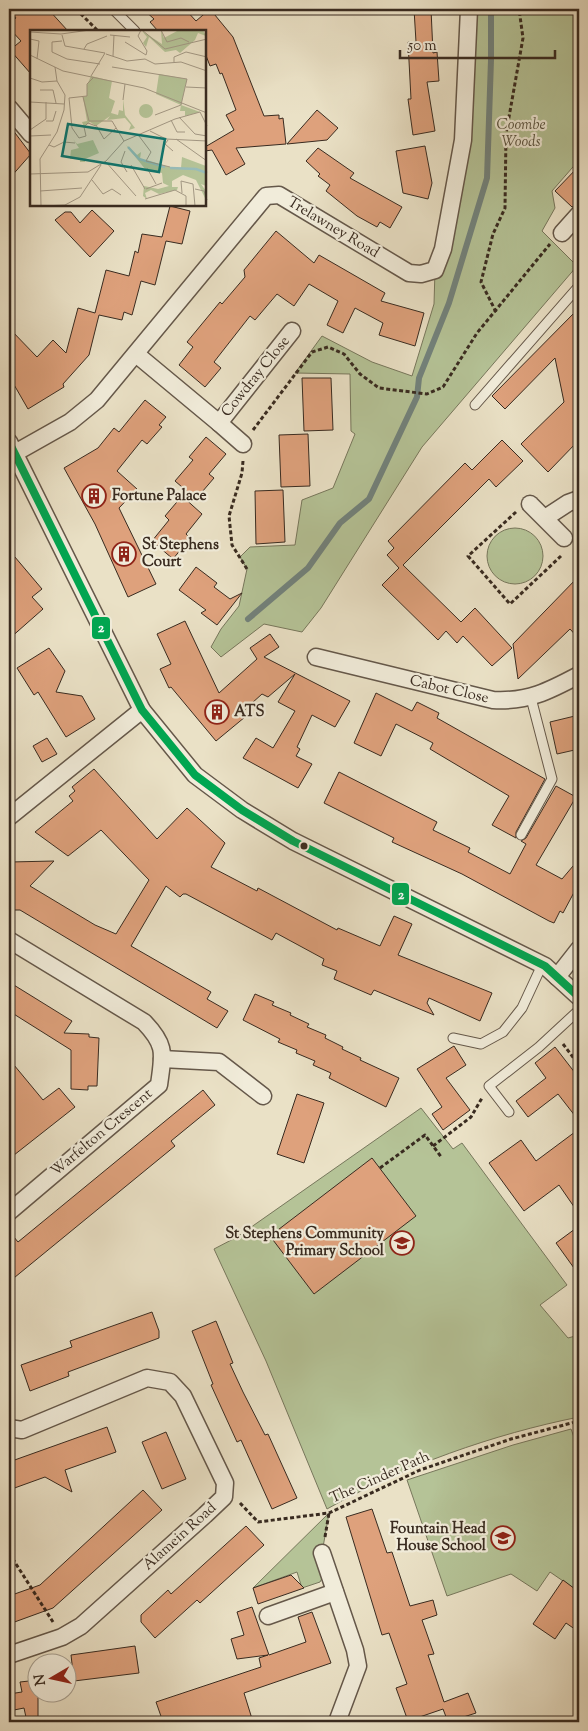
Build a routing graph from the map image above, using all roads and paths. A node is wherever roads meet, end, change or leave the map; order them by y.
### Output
1 (76, 9) edge
2 (112, 9) edge
3 (469, 9) edge
4 (519, 9) edge
5 (97, 30) edge
6 (134, 30) edge
7 (9, 108) edge
8 (30, 133) edge
9 (579, 214) edge
10 (562, 233) joint
11 (579, 286) edge
12 (496, 312) junction
13 (292, 331) dead end
14 (136, 354) junction
15 (475, 405) dead end
16 (219, 423) junction
17 (243, 444) junction
18 (12, 447) edge
19 (579, 499) edge
20 (530, 504) joint
21 (545, 518) junction
22 (564, 538) joint
23 (247, 569) dead end
24 (316, 657) dead end
25 (579, 675) edge
26 (530, 698) junction
27 (142, 710) junction
28 (9, 817) edge
29 (521, 835) dead end
30 (9, 940) edge
31 (579, 949) edge
32 (542, 965) junction
33 (557, 977) junction
34 (579, 997) edge
35 (579, 1010) edge
36 (555, 1032) junction
37 (453, 1038) dead end
38 (162, 1059) junction
39 (579, 1065) edge
40 (489, 1086) junction
41 (263, 1096) dead end
42 (509, 1112) dead end
43 (433, 1146) junction
44 (442, 1158) dead end
45 (380, 1168) dead end
46 (9, 1212) edge
47 (579, 1421) edge
48 (9, 1428) edge
49 (224, 1497) junction
50 (329, 1513) junction
51 (9, 1553) edge
52 (322, 1553) joint
53 (334, 1592) junction
54 (46, 1611) dead end
55 (268, 1616) dead end
56 (9, 1655) edge
57 (337, 1722) edge

1 - 5 path
2 - 6 lane
3 - 14 street, Trelawney Road
4 - 12 path
7 - 8 street
9 - 10 street
10 - 12 path
11 - 15 lane
12 - 17 path
13 - 16 street, Cowdray Close
14 - 16 street, Cowdray Close
14 - 18 street, Trelawney Road
16 - 17 street, Cowdray Close
17 - 23 path
18 - 27 street
19 - 21 street
20 - 21 street
20 - 22 path
21 - 22 street
24 - 26 street, Cabot Close
25 - 26 street, Cabot Close
26 - 29 lane
27 - 28 street
27 - 32 street
30 - 38 street, Warfelton Crescent
31 - 33 street
32 - 33 street
32 - 37 lane
33 - 34 street
35 - 36 lane
36 - 39 path
36 - 40 lane
38 - 41 street
38 - 46 street, Warfelton Crescent
40 - 42 lane
40 - 43 path
43 - 44 path
43 - 45 path
47 - 50 path, The Cinder Path
48 - 49 street, Alamein Road
49 - 50 path, The Cinder Path
49 - 56 street, Alamein Road
50 - 52 path
51 - 54 path
52 - 53 street
53 - 55 street
53 - 57 street

